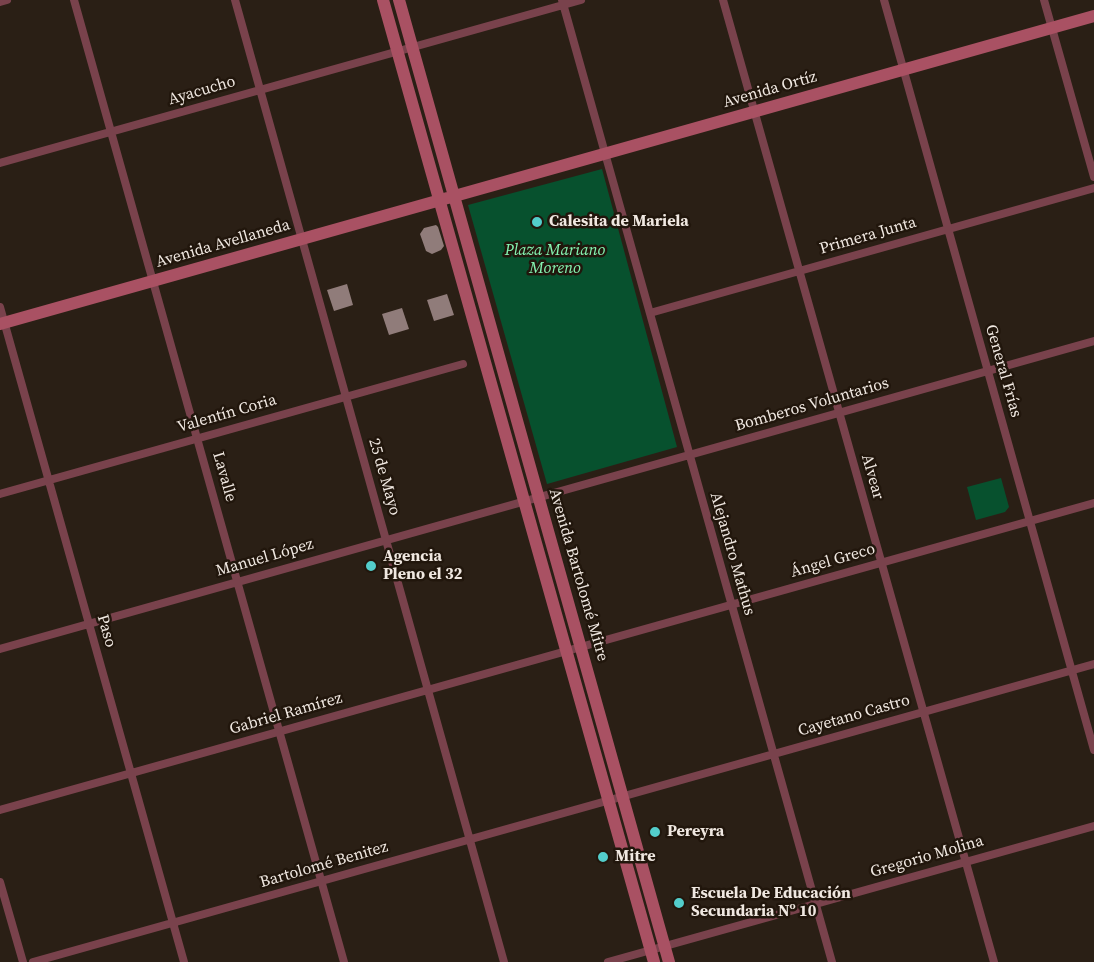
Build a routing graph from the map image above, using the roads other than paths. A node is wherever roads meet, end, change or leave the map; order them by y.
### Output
1 (7, 0) edge
2 (74, 0) edge
3 (235, 0) edge
4 (382, 0) edge
5 (399, 0) edge
6 (581, 0) edge
7 (723, 0) edge
8 (884, 0) edge
9 (1044, 0) edge
10 (0, 2) edge
11 (562, 2) edge
12 (1094, 16) edge
13 (1052, 28) junction
14 (412, 47) junction
15 (397, 52) junction
16 (903, 70) junction
17 (260, 90) junction
18 (754, 112) junction
19 (111, 132) junction
20 (605, 154) junction
21 (0, 163) edge
22 (1094, 177) edge
23 (1094, 188) edge
24 (454, 196) junction
25 (441, 200) junction
26 (948, 229) junction
27 (302, 239) junction
28 (799, 271) junction
29 (153, 281) junction
30 (0, 307) edge
31 (650, 313) junction
32 (2, 323) edge
33 (1094, 341) edge
34 (463, 364) dead end
35 (988, 371) junction
36 (346, 397) junction
37 (839, 413) junction
38 (197, 438) junction
39 (689, 455) junction
40 (48, 480) junction
41 (0, 494) edge
42 (539, 497) junction
43 (525, 501) junction
44 (1094, 503) edge
45 (1030, 521) junction
46 (386, 540) junction
47 (881, 563) junction
48 (237, 582) junction
49 (731, 605) junction
50 (89, 624) junction
51 (581, 647) junction
52 (0, 648) edge
53 (567, 651) junction
54 (1094, 664) edge
55 (1072, 671) junction
56 (428, 690) junction
57 (923, 712) junction
58 (279, 732) junction
59 (1094, 750) edge
60 (773, 754) junction
61 (131, 774) junction
62 (623, 796) junction
63 (609, 801) junction
64 (0, 810) edge
65 (1094, 826) edge
66 (470, 840) junction
67 (965, 862) junction
68 (321, 881) junction
69 (0, 882) edge
70 (815, 904) junction
71 (172, 923) junction
72 (665, 946) junction
73 (652, 956) edge
74 (23, 962) edge
75 (33, 962) edge
76 (184, 962) edge
77 (344, 962) edge
78 (504, 962) edge
79 (608, 962) edge
80 (669, 962) edge
81 (832, 962) edge
82 (994, 962) edge

1 - 10 street
2 - 19 street, Lavalle
3 - 17 street, 25 de Mayo
4 - 15 main road, Avenida Bartolomé Mitre
5 - 14 main road, Avenida Bartolomé Mitre
6 - 11 street, Ayacucho
7 - 18 street, Alvear
8 - 16 street, General Frías
9 - 13 street
11 - 14 street, Ayacucho
11 - 20 street, Alejandro Mathus
12 - 13 main road, Avenida Ortíz
13 - 16 main road, Avenida Ortíz
13 - 22 street
14 - 15 street, Ayacucho
14 - 24 main road, Avenida Bartolomé Mitre
15 - 17 street, Ayacucho
15 - 25 main road, Avenida Bartolomé Mitre
16 - 18 main road, Avenida Ortíz
16 - 26 street, General Frías
17 - 19 street, Ayacucho
17 - 27 street, 25 de Mayo
18 - 20 main road, Avenida Ortíz
18 - 28 street, Alvear
19 - 21 street, Ayacucho
19 - 29 street, Lavalle
20 - 24 main road, Avenida Ortíz
20 - 31 street, Alejandro Mathus
23 - 26 street, Primera Junta
24 - 25 main road, Avenida Avellaneda
24 - 42 main road, Avenida Bartolomé Mitre
25 - 27 main road, Avenida Avellaneda
25 - 43 main road, Avenida Bartolomé Mitre
26 - 28 street, Primera Junta
26 - 35 street, General Frías
27 - 29 main road, Avenida Avellaneda
27 - 36 street, 25 de Mayo
28 - 31 street, Primera Junta
28 - 37 street, Alvear
29 - 32 main road, Avenida Avellaneda
29 - 38 street, Lavalle
30 - 32 street, Paso
31 - 39 street, Alejandro Mathus
32 - 40 street, Paso
33 - 35 street, Bomberos Voluntarios
34 - 36 street, Valentín Coria
35 - 37 street, Bomberos Voluntarios
35 - 45 street, General Frías
36 - 38 street, Valentín Coria
36 - 46 street, 25 de Mayo
37 - 39 street, Bomberos Voluntarios
37 - 47 street, Alvear
38 - 40 street, Valentín Coria
38 - 48 street, Lavalle
39 - 42 street, Bomberos Voluntarios
39 - 49 street, Alejandro Mathus
40 - 41 street, Valentín Coria
40 - 50 street, Paso
42 - 43 street, Manuel López
42 - 51 main road, Avenida Bartolomé Mitre
43 - 46 street, Manuel López
43 - 53 main road, Avenida Bartolomé Mitre
44 - 45 street, Ángel Greco
45 - 47 street, Ángel Greco
45 - 55 street, General Frías
46 - 48 street, Manuel López
46 - 56 street, 25 de Mayo
47 - 49 street, Ángel Greco
47 - 57 street, Alvear
48 - 50 street, Manuel López
48 - 58 street, Lavalle
49 - 51 street, Ángel Greco
49 - 60 street, Alejandro Mathus
50 - 52 street, Manuel López
50 - 61 street, Paso
51 - 53 street, Gabriel Ramírez
51 - 62 main road, Avenida Bartolomé Mitre
53 - 56 street, Gabriel Ramírez
53 - 63 main road, Avenida Bartolomé Mitre
54 - 55 street, Cayetano Castro
55 - 57 street, Cayetano Castro
55 - 59 street, General Frías
56 - 58 street, Gabriel Ramírez
56 - 66 street, 25 de Mayo
57 - 60 street, Cayetano Castro
57 - 67 street, Alvear
58 - 61 street, Gabriel Ramírez
58 - 68 street, Lavalle
60 - 62 street, Cayetano Castro
60 - 70 street, Alejandro Mathus
61 - 64 street, Gabriel Ramírez
61 - 71 street, Paso
62 - 63 street, Bartolomé Benitez
62 - 72 main road, Avenida Bartolomé Mitre
63 - 66 street, Bartolomé Benitez
63 - 73 main road, Avenida Bartolomé Mitre
65 - 67 street, Gregorio Molina
66 - 68 street, Bartolomé Benitez
66 - 78 street, 25 de Mayo
67 - 70 street, Gregorio Molina
67 - 82 street, Alvear
68 - 71 street, Bartolomé Benitez
68 - 77 street, Lavalle
69 - 74 street
70 - 72 street, Gregorio Molina
70 - 81 street, Alejandro Mathus
71 - 75 street, Bartolomé Benitez
71 - 76 street, Paso
72 - 73 street, Gregorio Molina
72 - 80 main road, Avenida Bartolomé Mitre
73 - 79 street, Gregorio Molina

